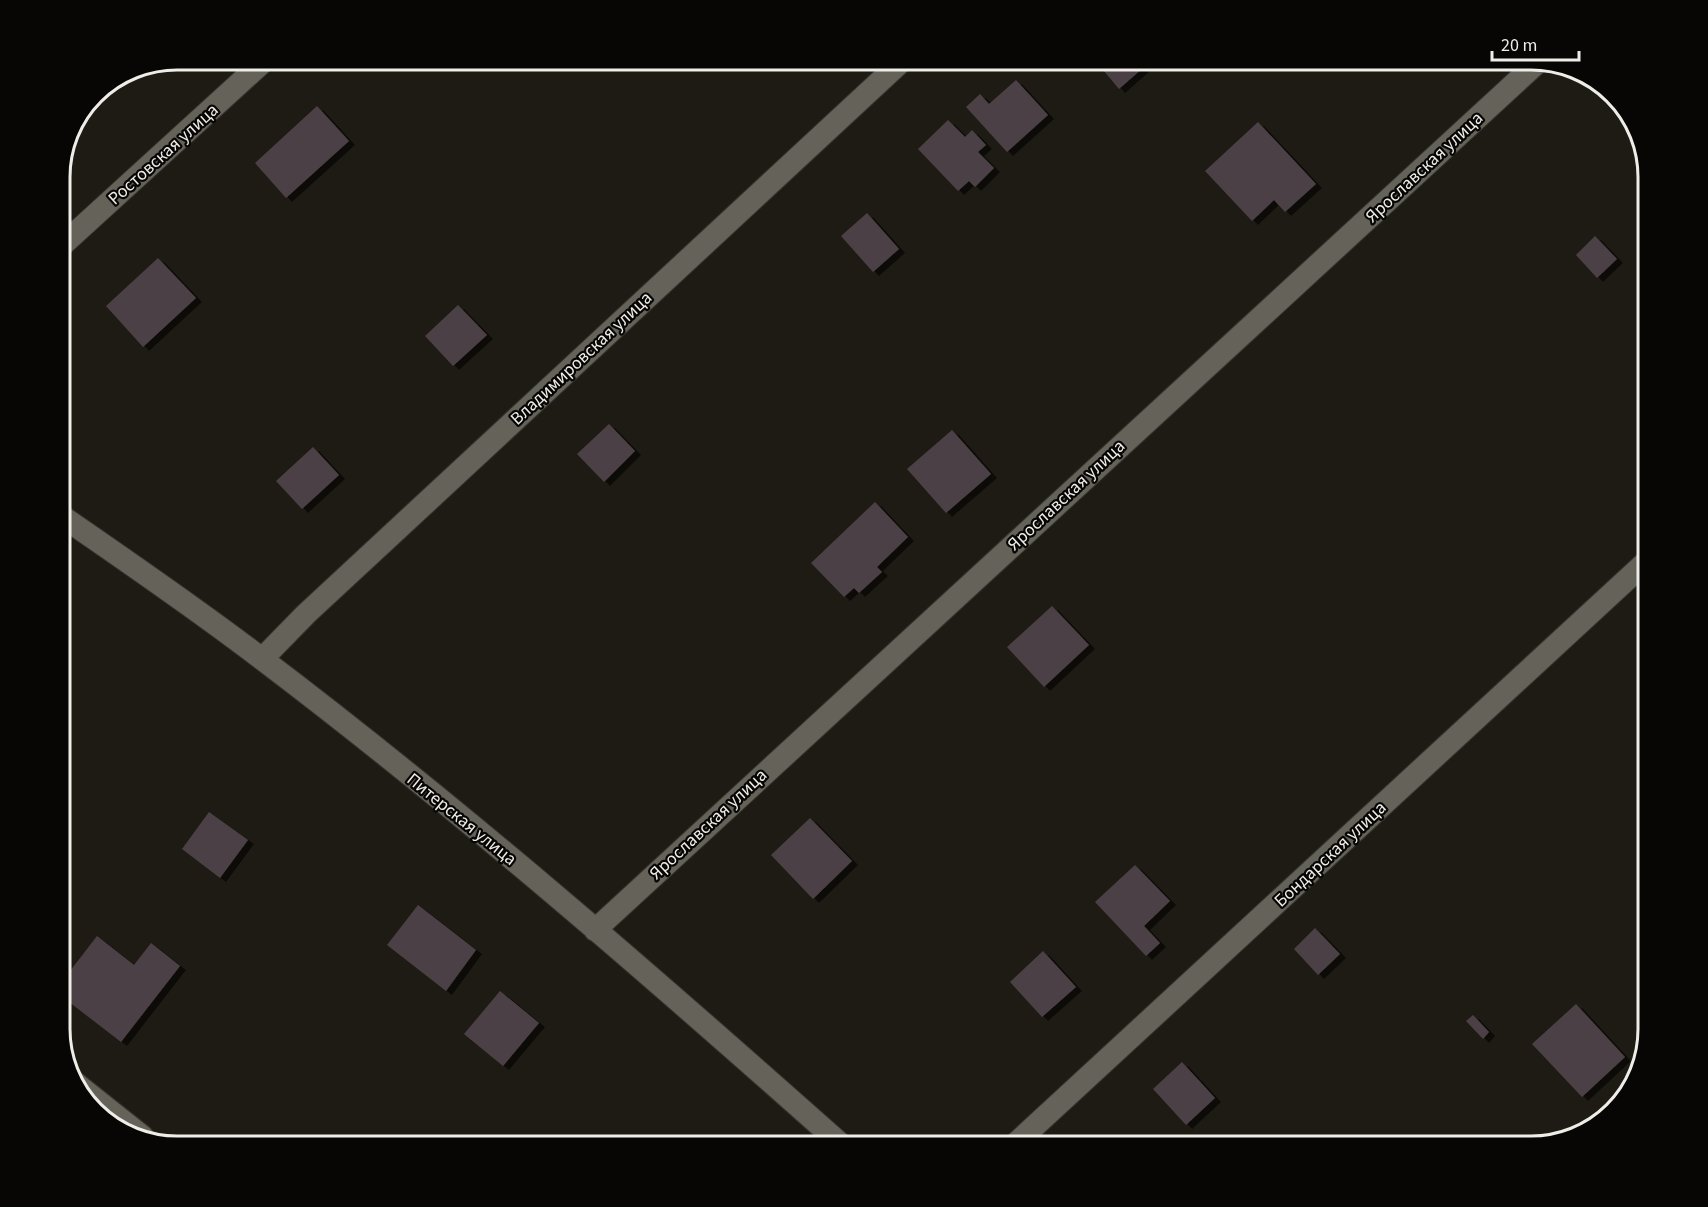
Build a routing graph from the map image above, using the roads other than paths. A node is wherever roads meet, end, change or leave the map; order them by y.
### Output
1 (255, 70) edge
2 (892, 70) edge
3 (1529, 70) edge
4 (71, 237) edge
5 (71, 524) edge
6 (1638, 569) edge
7 (262, 659) junction
8 (595, 930) junction
9 (98, 1101) edge
10 (128, 1125) edge
11 (831, 1136) edge
12 (1024, 1136) edge

1 - 4 street, Ростовская улица
2 - 7 street, Владимировская улица
3 - 8 street, Ярославская улица
5 - 7 street, Питерская улица
6 - 12 street, Бондарская улица
7 - 8 street, Питерская улица
8 - 11 street, Питерская улица
9 - 10 street

